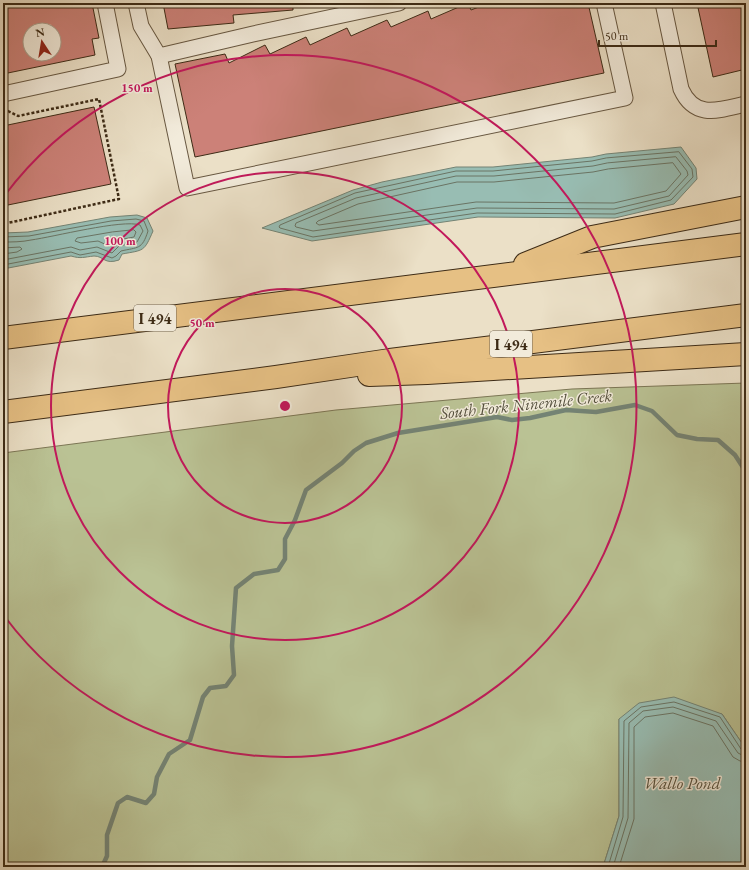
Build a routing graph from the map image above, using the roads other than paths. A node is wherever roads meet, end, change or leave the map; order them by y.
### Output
1 (105, 3) edge
2 (136, 3) edge
3 (399, 3) edge
4 (604, 3) edge
5 (663, 3) edge
6 (158, 56) junction
7 (3, 94) edge
8 (746, 104) edge
9 (746, 207) edge
10 (746, 244) edge
11 (499, 275) junction
12 (746, 315) edge
13 (3, 338) edge
14 (746, 354) edge
15 (276, 377) junction
16 (3, 412) edge

1 - 7 lane
2 - 6 lane
3 - 6 lane
4 - 6 lane
5 - 8 lane
9 - 11 highway
10 - 11 highway, I 494
11 - 13 highway, I 494
12 - 15 highway, I 494
14 - 15 highway
15 - 16 highway, I 494

